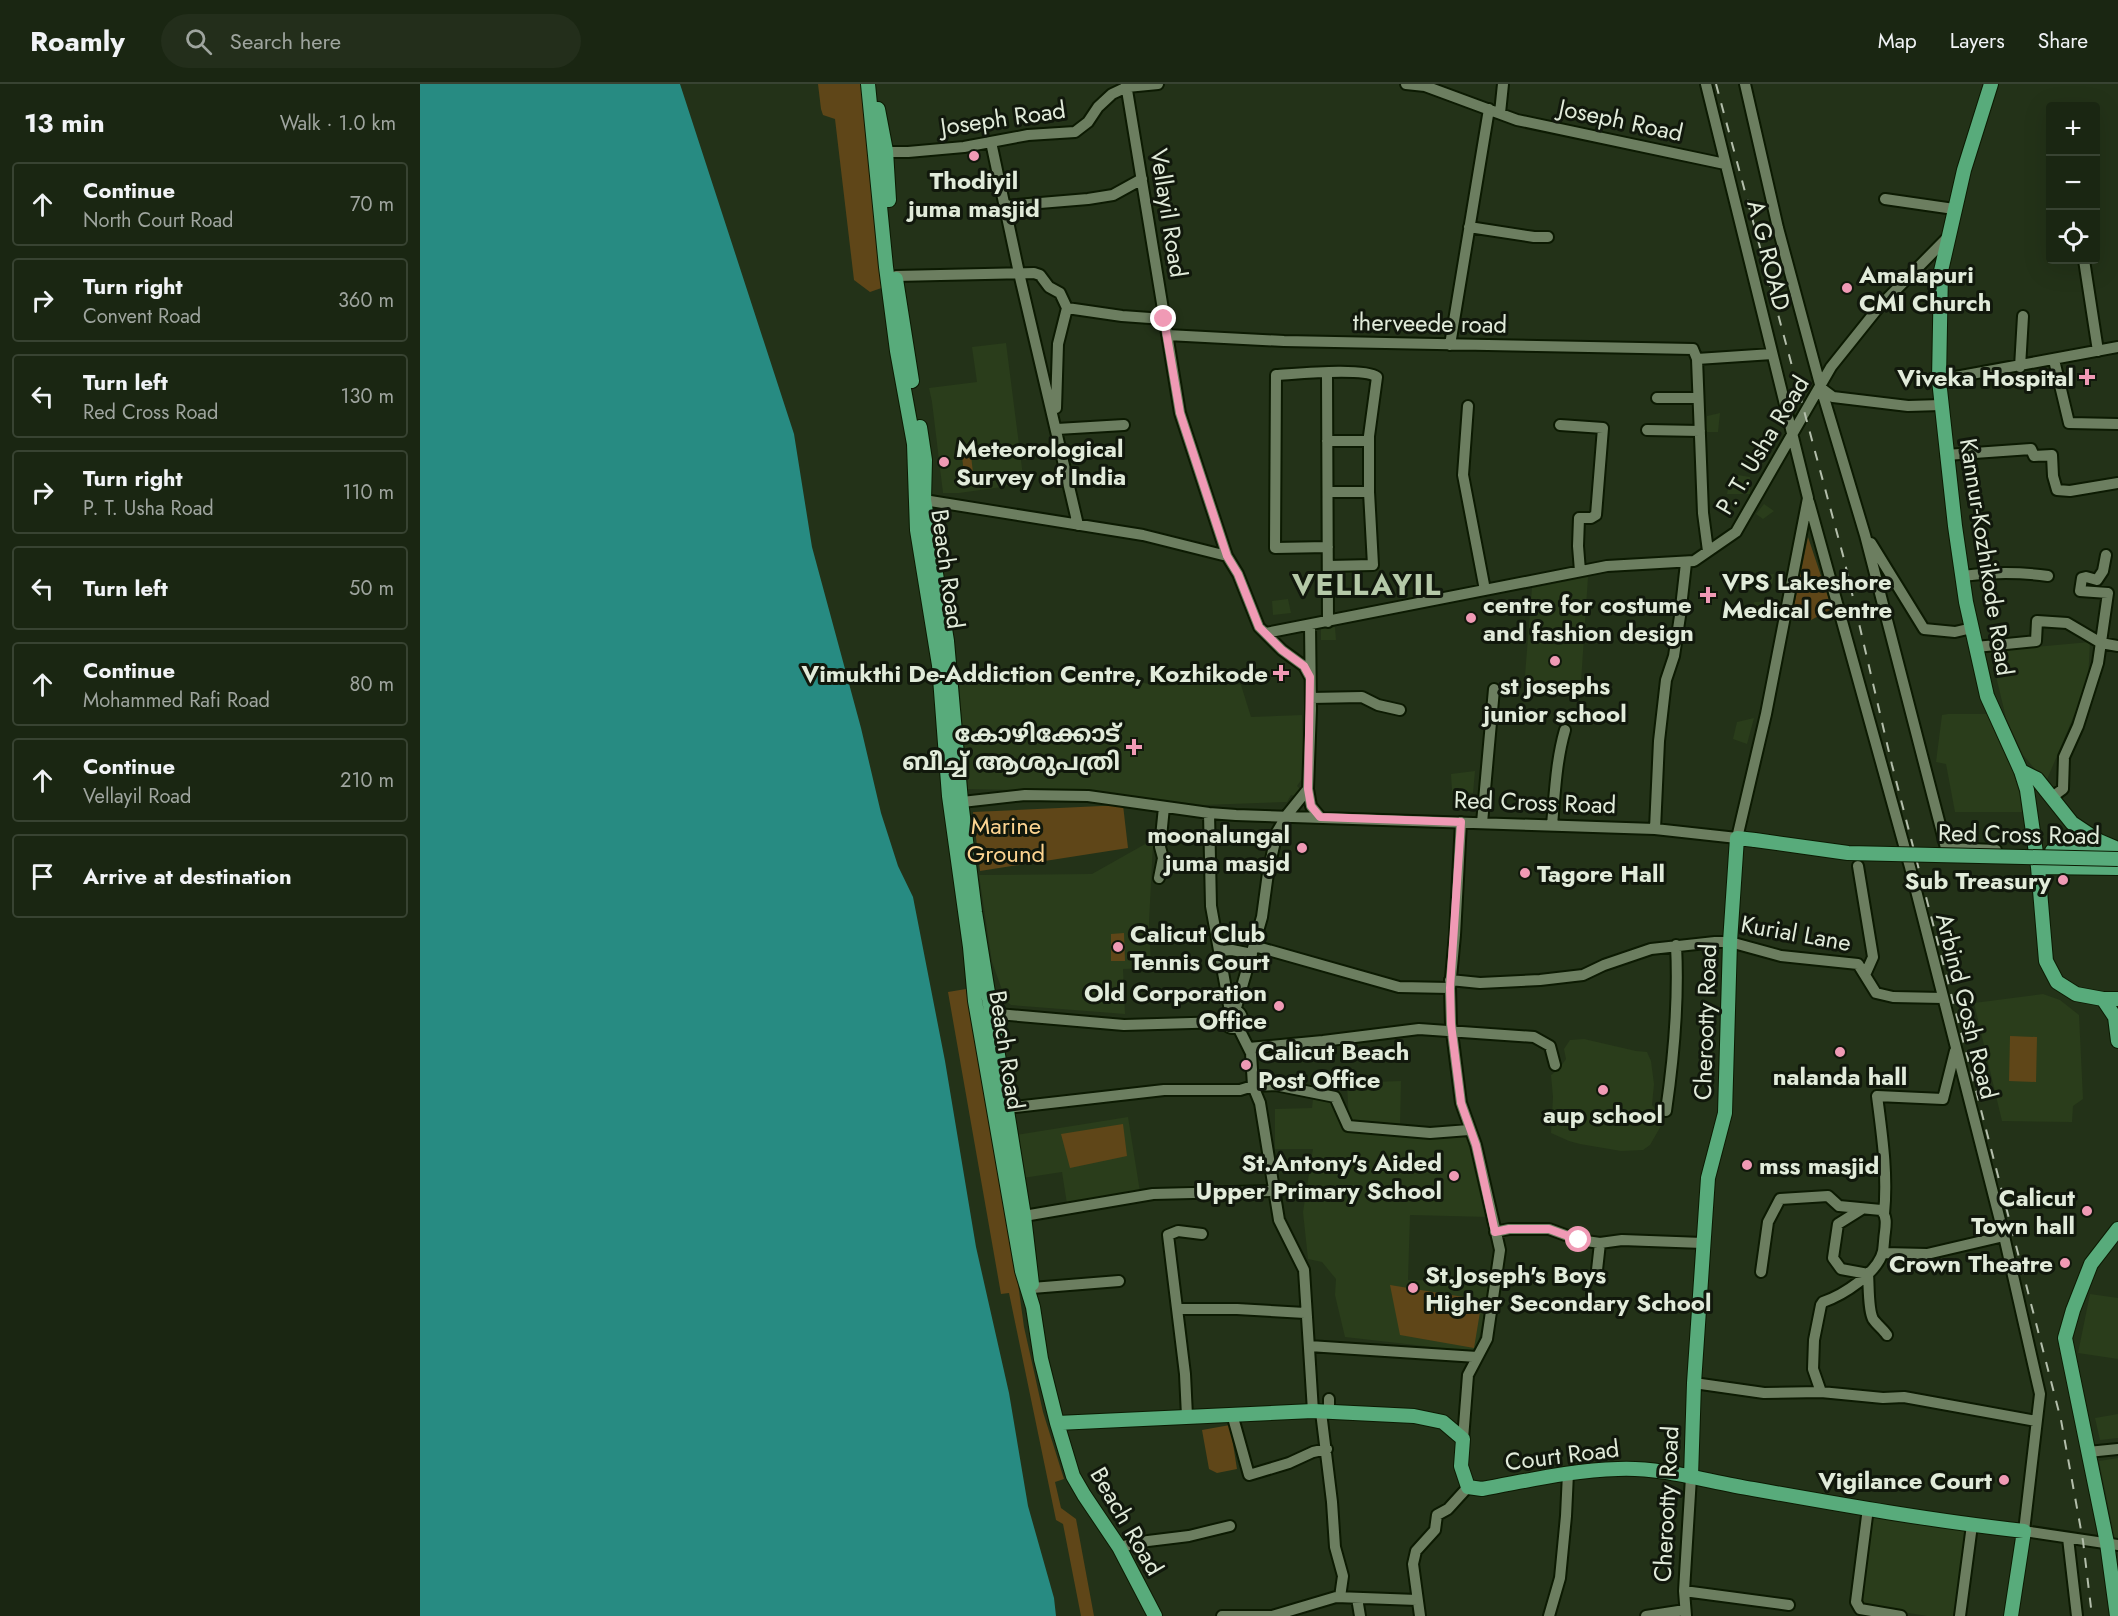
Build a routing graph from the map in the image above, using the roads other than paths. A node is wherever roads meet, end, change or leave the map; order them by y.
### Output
1 (868, 84) edge
2 (875, 84) edge
3 (1158, 84) edge
4 (1406, 84) edge
5 (1503, 84) edge
6 (1706, 84) edge
7 (1745, 84) edge
8 (1991, 84) edge
9 (1127, 86) edge
10 (1489, 109) junction
11 (1500, 113) junction
12 (991, 142) junction
13 (880, 152) junction
14 (1725, 164) junction
15 (1142, 179) junction
16 (1885, 199) dead end
17 (1005, 206) junction
18 (1954, 210) junction
19 (1469, 228) junction
20 (1548, 237) dead end
21 (1947, 238) junction
22 (2085, 264) edge
23 (1019, 273) junction
24 (896, 276) junction
25 (1067, 308) junction
26 (2023, 316) dead end
27 (1164, 319) junction
28 (1167, 335) junction
29 (1450, 345) junction
30 (2118, 347) edge
31 (2098, 351) junction
32 (1695, 354) junction
33 (1772, 354) junction
34 (2054, 360) junction
35 (2020, 367) junction
36 (1327, 373) junction
37 (1939, 380) junction
38 (1821, 388) junction
39 (1657, 398) dead end
40 (1697, 399) junction
41 (1941, 405) junction
42 (1468, 406) dead end
43 (2118, 423) edge
44 (1124, 425) dead end
45 (1560, 425) dead end
46 (1056, 426) junction
47 (1647, 430) dead end
48 (1700, 431) junction
49 (1792, 436) junction
50 (1327, 441) junction
51 (1369, 441) junction
52 (1946, 455) junction
53 (2118, 483) edge
54 (1328, 492) junction
55 (1369, 492) junction
56 (1808, 498) junction
57 (924, 500) junction
58 (1078, 525) junction
59 (1865, 535) junction
60 (1328, 547) junction
61 (1708, 552) junction
62 (2106, 555) dead end
63 (1227, 556) junction
64 (1686, 563) junction
65 (1328, 566) junction
66 (1580, 571) junction
67 (1962, 576) junction
68 (2048, 576) dead end
69 (1485, 590) junction
70 (1329, 622) junction
71 (1310, 625) junction
72 (1972, 628) junction
73 (1266, 633) junction
74 (2101, 643) junction
75 (2118, 646) edge
76 (1976, 647) junction
77 (1310, 677) junction
78 (1494, 689) dead end
79 (1311, 698) junction
80 (1400, 710) dead end
81 (1565, 730) dead end
82 (2021, 771) junction
83 (1308, 789) junction
84 (2052, 797) junction
85 (956, 802) junction
86 (1164, 807) junction
87 (1209, 813) junction
88 (1287, 815) junction
89 (1320, 817) junction
90 (1461, 822) junction
91 (1482, 823) junction
92 (1552, 825) junction
93 (1655, 829) junction
94 (1737, 838) junction
95 (2118, 850) edge
96 (2035, 851) junction
97 (2118, 859) edge
98 (1858, 866) dead end
99 (2038, 867) junction
100 (2118, 868) edge
101 (1159, 878) dead end
102 (1730, 942) junction
103 (1676, 945) junction
104 (1253, 950) junction
105 (1219, 951) junction
106 (1865, 975) junction
107 (1450, 984) junction
108 (1943, 998) junction
109 (2103, 999) junction
110 (2118, 999) edge
111 (984, 1013) junction
112 (1230, 1015) junction
113 (1452, 1030) junction
114 (2118, 1041) edge
115 (1249, 1048) junction
116 (1956, 1050) junction
117 (1555, 1065) dead end
118 (1253, 1086) junction
119 (1006, 1108) junction
120 (1666, 1111) dead end
121 (1469, 1130) junction
122 (1276, 1191) junction
123 (1862, 1209) junction
124 (1884, 1214) junction
125 (1024, 1216) junction
126 (2118, 1229) edge
127 (1495, 1232) junction
128 (1202, 1234) dead end
129 (2004, 1236) junction
130 (1600, 1243) junction
131 (1703, 1243) junction
132 (1883, 1253) junction
133 (1597, 1270) dead end
134 (1761, 1272) dead end
135 (1868, 1274) junction
136 (1119, 1281) dead end
137 (1032, 1288) junction
138 (1033, 1307) junction
139 (1178, 1309) junction
140 (1305, 1313) junction
141 (1887, 1335) dead end
142 (1309, 1346) junction
143 (1477, 1358) junction
144 (1694, 1383) junction
145 (1821, 1392) junction
146 (1323, 1409) junction
147 (1232, 1414) junction
148 (1187, 1416) junction
149 (2036, 1421) junction
150 (1057, 1423) junction
151 (1463, 1439) junction
152 (1327, 1449) junction
153 (2118, 1449) edge
154 (2088, 1452) junction
155 (1568, 1473) junction
156 (1691, 1477) junction
157 (1468, 1487) junction
158 (1868, 1508) junction
159 (1971, 1525) junction
160 (1230, 1526) dead end
161 (2024, 1531) junction
162 (2068, 1538) junction
163 (2112, 1544) edge
164 (1119, 1547) junction
165 (1684, 1591) junction
166 (1340, 1597) junction
167 (1357, 1598) junction
168 (1417, 1600) junction
169 (1789, 1605) dead end
170 (1685, 1613) edge
171 (1155, 1616) edge
172 (1222, 1616) edge
173 (1272, 1616) edge
174 (1360, 1616) edge
175 (1420, 1616) edge
176 (1549, 1616) edge
177 (1646, 1616) edge
178 (1901, 1616) edge
179 (1960, 1616) edge
180 (2011, 1616) edge
181 (2077, 1616) edge
182 (2117, 1616) edge

1 - 13 main road, Beach Road
2 - 13 main road, Beach Road
3 - 9 street, Joseph Road
4 - 10 street, Joseph Road
5 - 11 street
6 - 14 street, A G ROAD
7 - 38 street
8 - 18 main road, Kannur-Kozhikode Road
9 - 12 street, Joseph Road
9 - 15 street, Vellayil Road
10 - 11 street, Joseph Road
10 - 19 street
11 - 14 street, Joseph Road
12 - 13 street, Joseph Road
12 - 17 street
13 - 24 main road, Beach Road
13 - 85 main road, Beach Road
14 - 33 street, A G ROAD
15 - 17 street
15 - 27 street, Vellayil Road
16 - 18 street
17 - 23 street
18 - 21 main road, Kannur-Kozhikode Road
19 - 20 street
19 - 29 street
21 - 37 main road, Kannur-Kozhikode Road
21 - 38 street, P. T. Usha Road
22 - 31 street
23 - 24 street
23 - 25 street
23 - 46 street
24 - 57 main road, Beach Road
25 - 27 street
25 - 46 street
26 - 35 street
27 - 28 street, Vellayil Road
28 - 29 street, therveede road
28 - 63 street, Vellayil Road
29 - 32 street, therveede road
30 - 31 street
31 - 34 street
32 - 33 street, therveede road
32 - 40 street
33 - 49 street, A G ROAD
34 - 35 street
34 - 43 street
35 - 37 street
36 - 50 street
36 - 51 street
36 - 60 street
37 - 41 main road, Kannur-Kozhikode Road
38 - 41 street
38 - 49 street, P. T. Usha Road
38 - 59 street
39 - 40 street
40 - 48 street
41 - 52 main road, Kannur-Kozhikode Road
42 - 69 street
44 - 46 street
45 - 66 street
46 - 58 street
47 - 48 street
48 - 61 street
49 - 56 street, Cherootty Road
49 - 61 street, P. T. Usha Road
50 - 51 street
50 - 54 street
51 - 55 street
52 - 53 street
52 - 67 main road, Kannur-Kozhikode Road
54 - 55 street
54 - 60 street
55 - 65 street
56 - 94 street, Cherootty Road
56 - 108 street, Arbind Gosh Road
57 - 58 street
57 - 85 main road, Beach Road
58 - 63 street
59 - 72 street
59 - 96 street
60 - 65 street
61 - 64 street, P. T. Usha Road
62 - 74 street
63 - 73 street, Vellayil Road
64 - 66 street, P. T. Usha Road
64 - 93 street
65 - 70 street
66 - 69 street, P. T. Usha Road
67 - 68 street
67 - 72 main road, Kannur-Kozhikode Road
69 - 70 street, P. T. Usha Road
70 - 71 street, P. T. Usha Road
71 - 73 street, P. T. Usha Road
71 - 77 street
72 - 76 main road, Kannur-Kozhikode Road
73 - 77 street, Vellayil Road
74 - 75 street
74 - 76 street
74 - 84 street
76 - 82 main road, Kannur-Kozhikode Road
77 - 79 street
78 - 91 street
79 - 80 street
79 - 83 street
81 - 92 street
82 - 84 main road
82 - 96 main road, Kannur-Kozhikode Road
83 - 88 street
83 - 89 street
84 - 95 main road
85 - 86 street, Red Cross Road
85 - 111 main road, Beach Road
86 - 87 street, Red Cross Road
86 - 101 street
87 - 88 street, Red Cross Road
87 - 105 street
88 - 89 street, Red Cross Road
88 - 104 street
89 - 90 street, Red Cross Road
90 - 91 street, Red Cross Road
90 - 107 street
91 - 92 street, Red Cross Road
92 - 93 street, Red Cross Road
93 - 94 street, Red Cross Road
94 - 97 main road, Red Cross Road, bridge
94 - 102 main road, Cherootty Road
95 - 96 main road
96 - 99 main road, Kannur-Kozhikode Road
98 - 106 street
99 - 100 main road
99 - 109 main road, Kannur-Kozhikode Road
102 - 103 street, Kurial Lane
102 - 106 street, Kurial Lane
102 - 131 main road, Cherootty Road
103 - 107 street, Kurial Lane
103 - 120 street
104 - 105 street, Kurial Lane
104 - 107 street, Kurial Lane
104 - 112 street
105 - 112 street
106 - 108 street, Kurial Lane
107 - 113 street
108 - 116 street, Arbind Gosh Road
109 - 110 main road, Kannur-Kozhikode Road
109 - 114 main road
111 - 112 street
111 - 119 main road, Beach Road
111 - 138 main road, Beach Road
112 - 115 street
113 - 115 street
113 - 117 street
113 - 121 street
115 - 118 street
116 - 124 street
116 - 129 street, Arbind Gosh Road
118 - 119 street
118 - 121 street
118 - 122 street
119 - 125 main road, Beach Road
121 - 127 street
122 - 125 street
122 - 140 street
123 - 124 street
123 - 134 street
123 - 135 street
124 - 132 street
125 - 137 main road, Beach Road
126 - 154 main road
127 - 130 street
127 - 143 street
128 - 139 street
129 - 132 street
129 - 149 street, Arbind Gosh Road
130 - 131 street
130 - 133 street
131 - 144 main road, Cherootty Road
132 - 135 street
135 - 141 street
135 - 145 street
136 - 137 street
137 - 138 main road, Beach Road
138 - 150 main road, Beach Road
139 - 140 street
139 - 148 street
140 - 142 street
142 - 143 street
142 - 146 street
143 - 151 street
144 - 145 street
144 - 156 main road, Cherootty Road
145 - 149 street
146 - 147 main road
146 - 151 main road
146 - 152 street
147 - 148 main road
147 - 152 street
148 - 150 main road
149 - 161 street, Arbind Gosh Road
150 - 164 main road, Beach Road
151 - 157 main road
152 - 166 street
153 - 154 street
154 - 163 main road
155 - 156 main road, Court Road
155 - 157 main road, Court Road
155 - 176 street
156 - 158 main road, Court Road
156 - 165 street, Cherootty Road
157 - 168 street
158 - 159 main road, Court Road
158 - 178 street
159 - 161 main road, Court Road
159 - 179 street
160 - 164 street
161 - 162 street, Court Road
161 - 180 main road
162 - 163 street, Court Road
162 - 181 street
163 - 182 main road
164 - 171 main road, Beach Road
165 - 169 street
165 - 170 street, Cherootty Road
166 - 167 street
166 - 173 street
167 - 168 street
167 - 174 street
168 - 175 street
170 - 177 street
172 - 173 street

